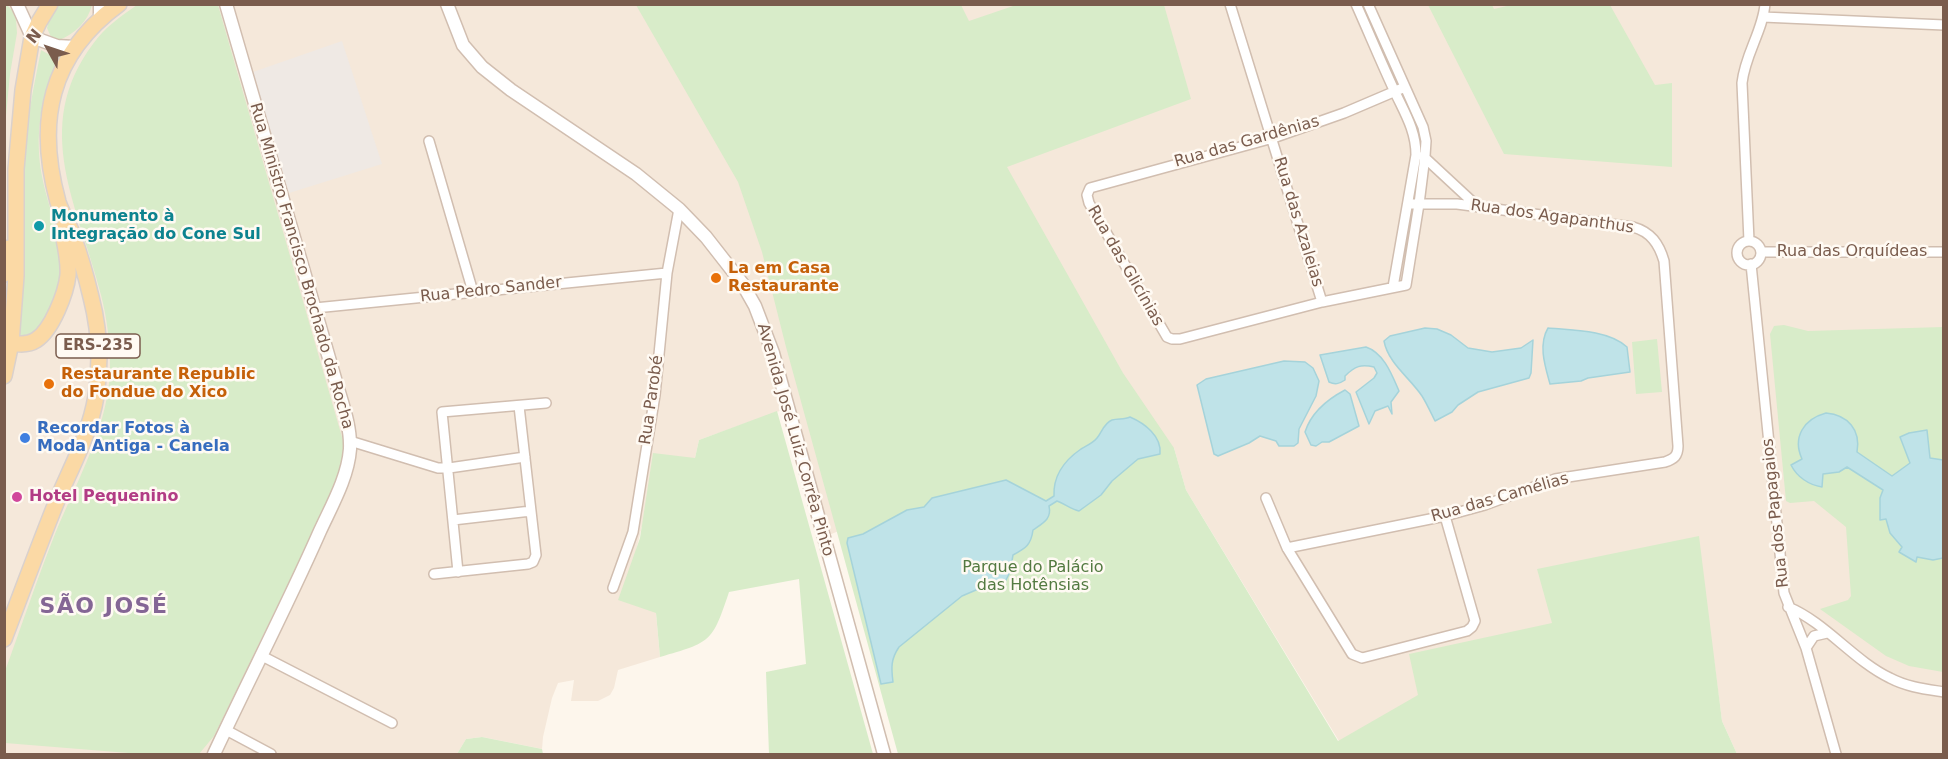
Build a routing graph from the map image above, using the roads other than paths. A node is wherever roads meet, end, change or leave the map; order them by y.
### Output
1 (17, 4) edge
2 (50, 4) edge
3 (119, 4) edge
4 (226, 4) edge
5 (447, 4) edge
6 (1230, 4) edge
7 (1356, 4) edge
8 (1368, 4) edge
9 (1766, 4) edge
10 (100, 11) edge
11 (1763, 17) junction
12 (1944, 25) edge
13 (32, 37) junction
14 (74, 47) junction
15 (1405, 87) junction
16 (1394, 91) junction
17 (1273, 138) junction
18 (429, 141) dead end
19 (1420, 156) junction
20 (1088, 190) joint
21 (59, 204) junction
22 (1408, 204) junction
23 (1419, 204) junction
24 (1478, 207) junction
25 (679, 209) junction
26 (15, 215) junction
27 (1749, 241) junction
28 (1761, 252) junction
29 (1944, 252) edge
30 (1751, 264) junction
31 (5, 267) edge
32 (667, 273) junction
33 (1393, 287) junction
34 (473, 292) junction
35 (1322, 302) junction
36 (315, 308) junction
37 (8, 342) edge
38 (4, 376) edge
39 (546, 403) dead end
40 (519, 406) junction
41 (350, 441) junction
42 (1677, 455) joint
43 (525, 457) junction
44 (449, 468) junction
45 (1266, 498) dead end
46 (531, 511) junction
47 (1445, 516) junction
48 (453, 520) junction
49 (1287, 548) junction
50 (458, 572) junction
51 (434, 574) dead end
52 (613, 588) dead end
53 (1788, 607) junction
54 (1827, 633) junction
55 (4, 639) edge
56 (1806, 648) junction
57 (262, 656) junction
58 (1944, 692) edge
59 (392, 723) dead end
60 (226, 730) junction
61 (214, 754) edge
62 (271, 754) edge
63 (884, 754) edge
64 (1836, 754) edge

1 - 13 street
2 - 13 main road
3 - 10 main road, ERS-235
4 - 36 street, Rua Ministro Francisco Brochado da Rocha
5 - 25 street, Avenida José Luiz Corrêa Pinto
6 - 17 street, Rua das Azaleias
7 - 16 street
8 - 15 street
9 - 11 street
10 - 14 main road, ERS-235
11 - 12 street
11 - 27 street
13 - 14 street
13 - 26 main road
14 - 21 main road, ERS-235
15 - 16 street, Rua das Gardênias
15 - 19 street
16 - 17 street, Rua das Gardênias
16 - 19 street
17 - 20 street, Rua das Gardênias
17 - 35 street, Rua das Azaleias
18 - 34 street
19 - 22 street
19 - 23 street
19 - 24 street
20 - 35 street, Rua das Glicínias
21 - 37 main road
21 - 55 main road, ERS-235
22 - 23 street, Rua dos Agapanthus
22 - 33 street
23 - 24 street, Rua dos Agapanthus
23 - 33 street
24 - 42 street, Rua dos Agapanthus
25 - 32 street, Rua Parobé
25 - 63 street, Avenida José Luiz Corrêa Pinto
26 - 31 main road
26 - 37 main road
27 - 28 street
27 - 30 street
28 - 29 street, Rua das Orquídeas
28 - 30 street
30 - 53 street, Rua dos Papagaios
32 - 34 street, Rua Pedro Sander
32 - 52 street, Rua Parobé
33 - 35 street
34 - 36 street, Rua Pedro Sander
36 - 41 street, Rua Ministro Francisco Brochado da Rocha
37 - 38 main road
39 - 40 street
40 - 43 street
40 - 44 street
41 - 44 street
41 - 57 street, Rua Ministro Francisco Brochado da Rocha
42 - 47 street, Rua das Camélias
43 - 44 street
43 - 46 street
44 - 48 street
45 - 49 street
46 - 48 street
46 - 50 street
47 - 49 street, Rua das Camélias
47 - 49 street
48 - 50 street
50 - 51 street
53 - 54 street
53 - 56 street, Rua dos Papagaios
54 - 56 street
54 - 58 street
56 - 64 street, Rua dos Papagaios
57 - 59 street
57 - 60 street, Rua Ministro Francisco Brochado da Rocha
60 - 61 street, Rua Ministro Francisco Brochado da Rocha
60 - 62 street

